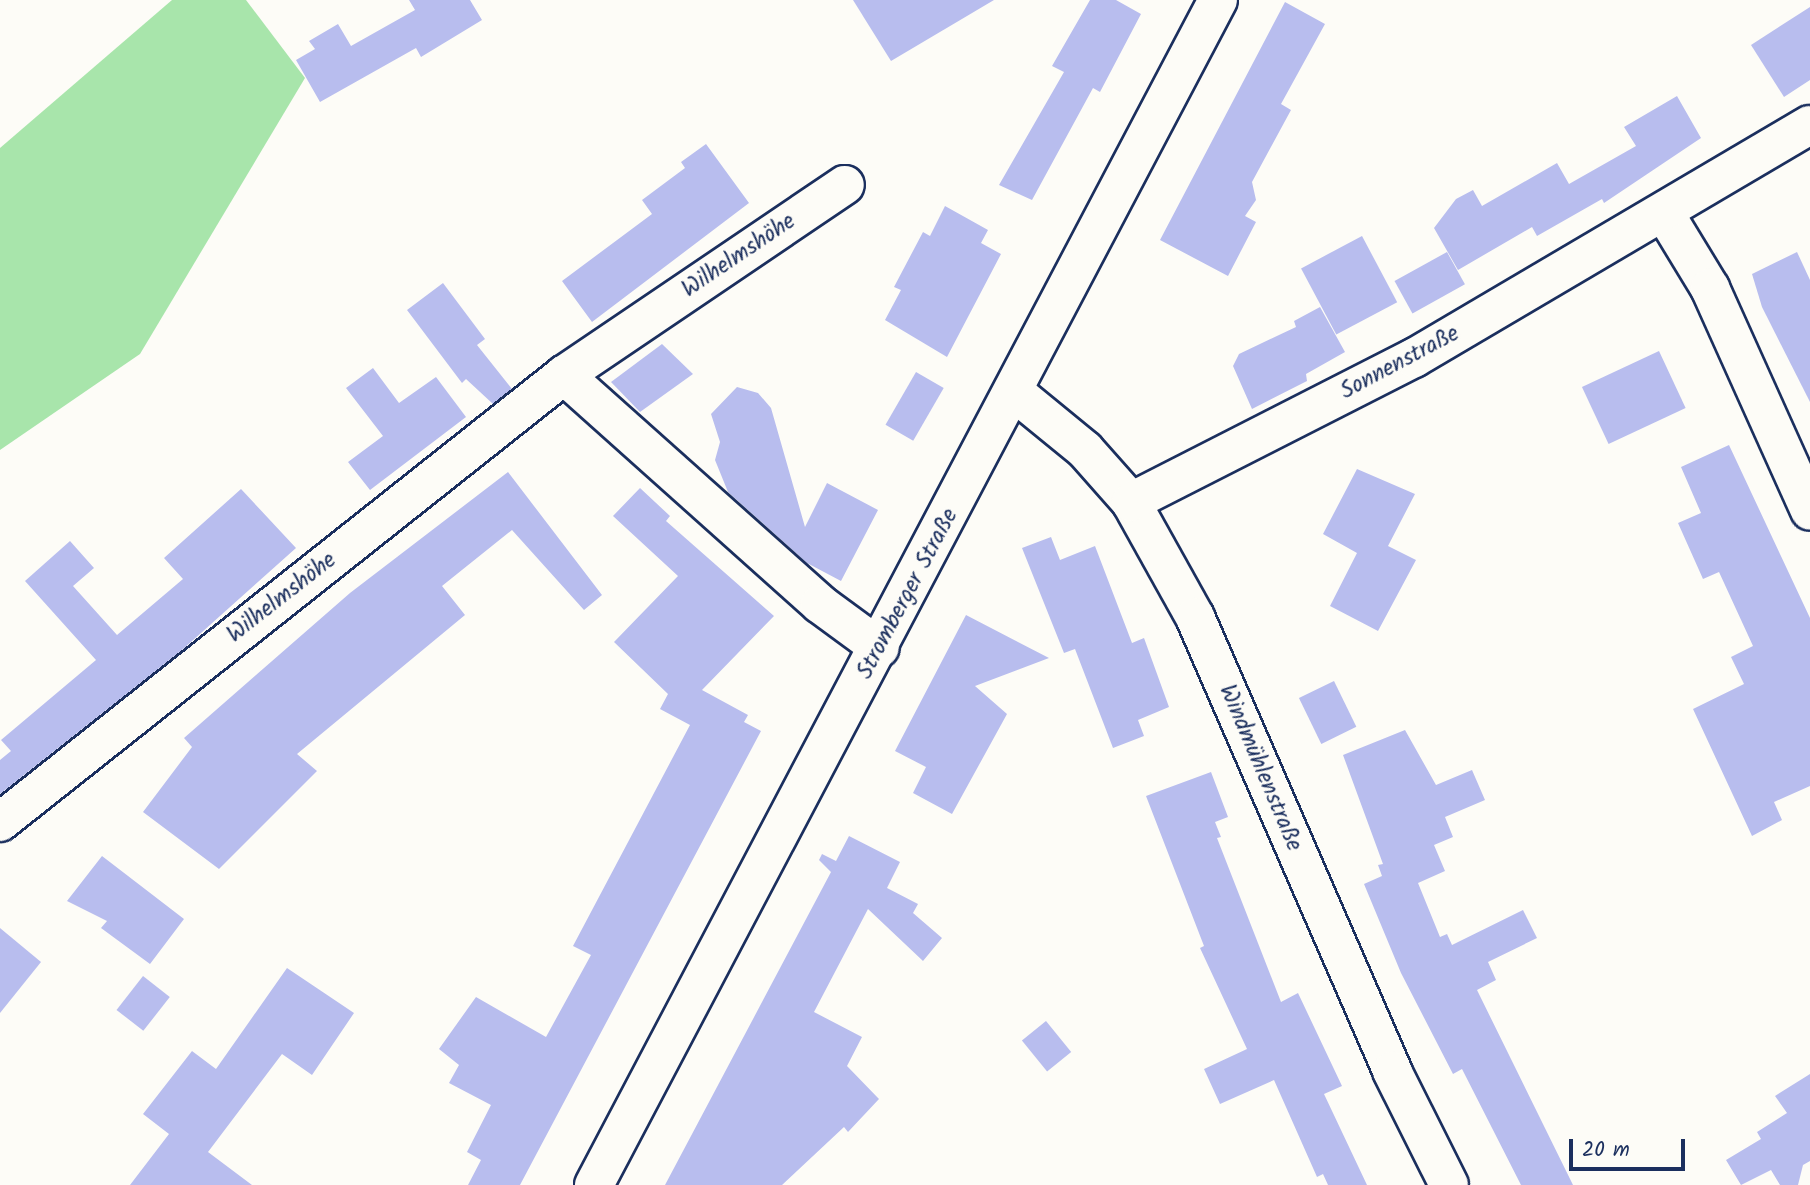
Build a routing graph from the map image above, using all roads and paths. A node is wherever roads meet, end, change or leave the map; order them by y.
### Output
1 (1218, 0) edge
2 (1810, 125) edge
3 (845, 185) dead end
4 (1665, 214) junction
5 (564, 375) junction
6 (1013, 391) junction
7 (1131, 502) junction
8 (1810, 511) edge
9 (880, 648) junction
10 (0, 822) edge
11 (594, 1185) edge
12 (1449, 1185) edge

1 - 6 street, Stromberger Straße
2 - 4 street, Sonnenstraße
3 - 5 street, Wilhelmshöhe
4 - 7 street, Sonnenstraße
4 - 8 street
5 - 9 street
5 - 10 street, Wilhelmshöhe
6 - 7 street, Windmühlenstraße
6 - 9 street, Stromberger Straße
7 - 12 street, Windmühlenstraße
9 - 11 street, Stromberger Straße

